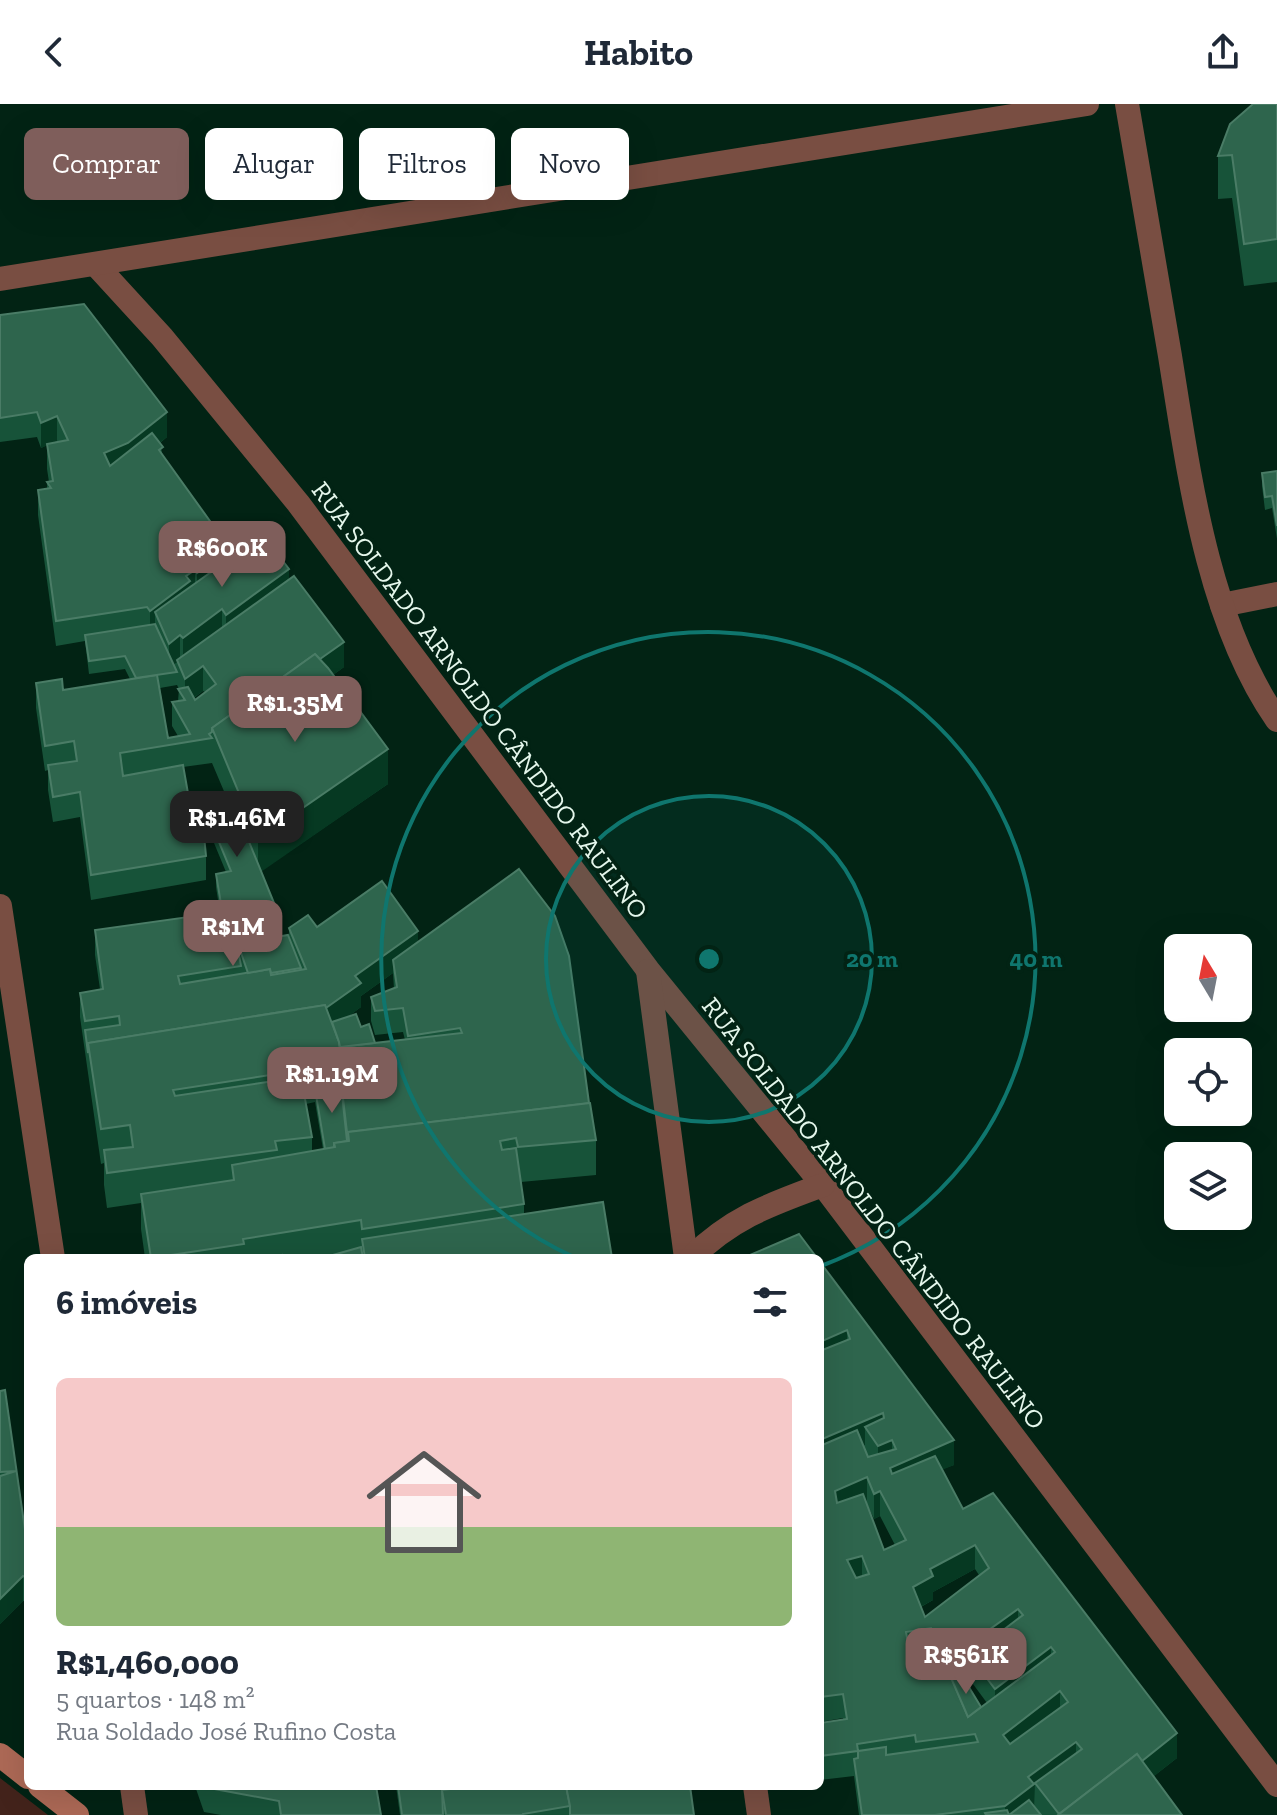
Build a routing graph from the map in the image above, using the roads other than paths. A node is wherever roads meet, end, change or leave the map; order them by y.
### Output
1 (1087, 104) edge
2 (1127, 104) edge
3 (96, 265) junction
4 (0, 279) edge
5 (1277, 594) edge
6 (1222, 605) junction
7 (1277, 720) edge
8 (0, 906) edge
9 (648, 970) junction
10 (823, 1185) junction
11 (52, 1254) edge
12 (688, 1254) edge
13 (693, 1254) edge
14 (0, 1755) edge
15 (24, 1774) edge
16 (1277, 1785) edge
17 (45, 1790) edge
18 (133, 1790) edge
19 (756, 1790) edge
20 (77, 1815) edge
21 (136, 1815) edge
22 (759, 1815) edge

1 - 3 street
2 - 6 street
3 - 4 street
3 - 9 street, RUA SOLDADO ARNOLDO CÂNDIDO RAULINO
5 - 6 street
6 - 7 street
8 - 11 street
9 - 10 street, RUA SOLDADO ARNOLDO CÂNDIDO RAULINO
9 - 12 street
10 - 13 street
10 - 16 street, RUA SOLDADO ARNOLDO CÂNDIDO RAULINO
14 - 15 main road
17 - 20 main road
18 - 21 street
19 - 22 street

